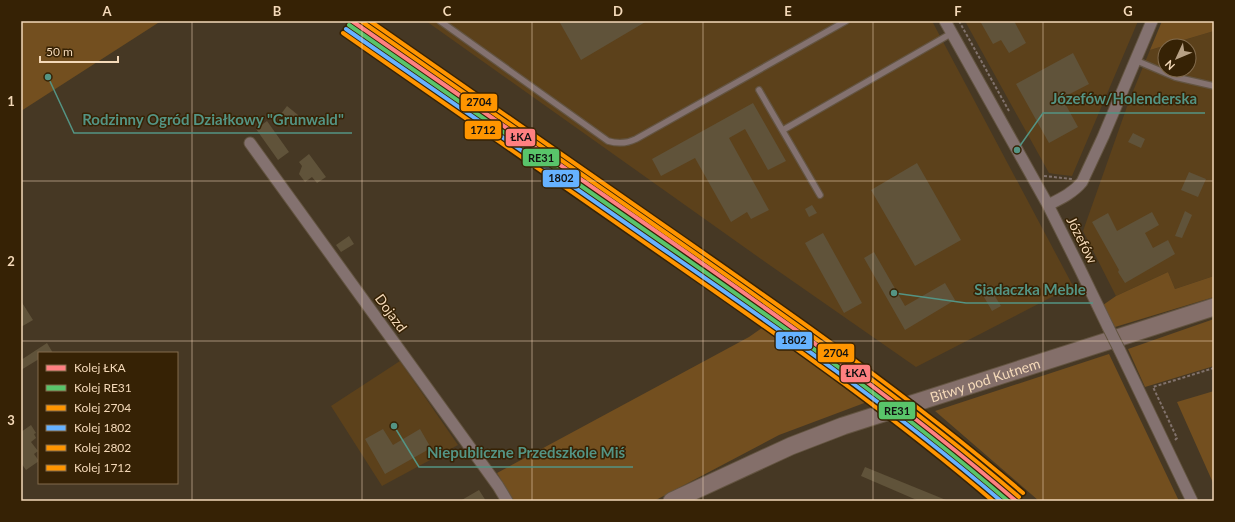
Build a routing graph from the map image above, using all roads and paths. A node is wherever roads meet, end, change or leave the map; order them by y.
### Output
1 (440, 21) edge
2 (846, 21) edge
3 (945, 21) edge
4 (1152, 21) edge
5 (952, 33) junction
6 (1135, 60) junction
7 (1214, 86) edge
8 (759, 90) dead end
9 (783, 130) junction
10 (250, 143) dead end
11 (820, 196) dead end
12 (1048, 206) junction
13 (1214, 307) edge
14 (1214, 368) edge
15 (1165, 446) junction
16 (507, 501) edge
17 (672, 501) edge
18 (717, 501) edge
19 (723, 501) edge
20 (1192, 501) edge

1 - 2 lane
3 - 5 street, Józefów
4 - 6 street
5 - 9 lane
5 - 12 street, Józefów
6 - 7 lane
6 - 12 street
8 - 9 lane
9 - 11 lane
10 - 16 street, Dojazd
12 - 15 street, Józefów, bridge
13 - 17 main road, Bitwy pod Kutnem
14 - 15 path
15 - 20 street, Józefów
18 - 19 path

